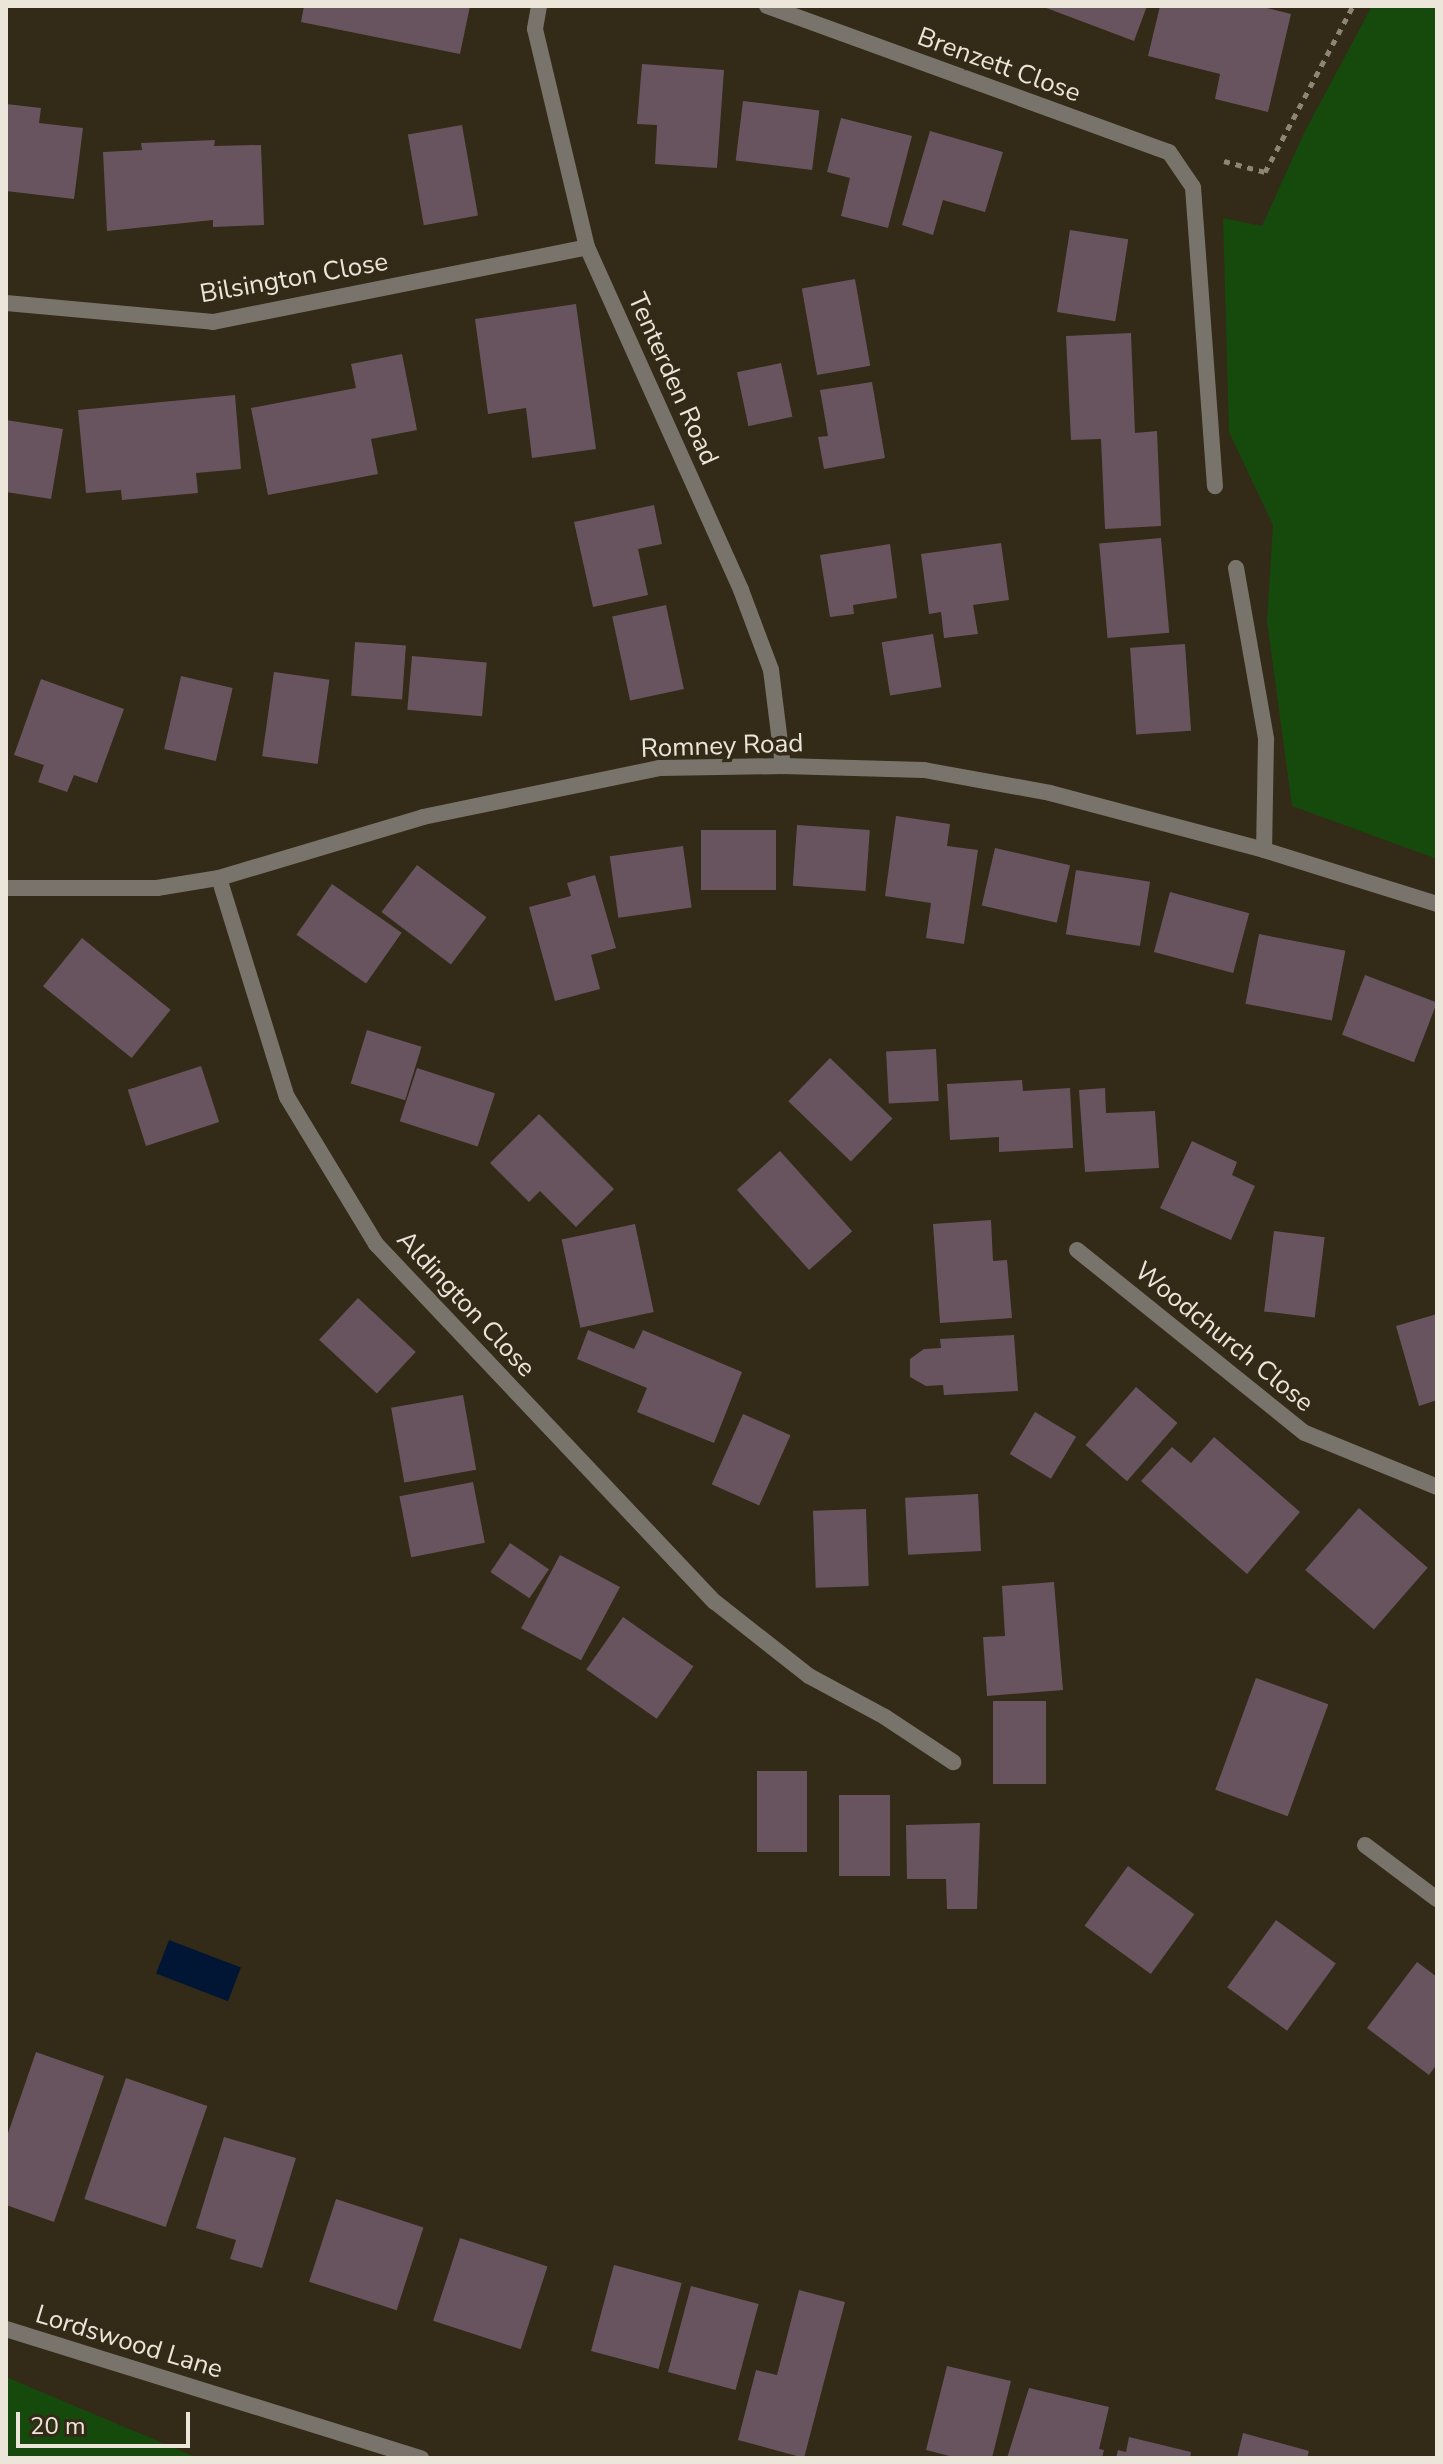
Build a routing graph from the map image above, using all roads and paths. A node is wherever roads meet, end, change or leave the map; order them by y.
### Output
1 (539, 6) edge
2 (767, 6) edge
3 (1353, 6) edge
4 (1169, 152) junction
5 (587, 247) junction
6 (6, 303) edge
7 (1215, 486) dead end
8 (1236, 568) dead end
9 (783, 766) junction
10 (1264, 850) junction
11 (219, 878) junction
12 (6, 888) edge
13 (1437, 904) edge
14 (1077, 1250) dead end
15 (1437, 1487) edge
16 (953, 1762) dead end
17 (1365, 1845) dead end
18 (1437, 1899) edge
19 (6, 2329) edge
20 (421, 2458) edge

1 - 5 street, Tenterden Road
2 - 4 street, Brenzett Close
3 - 4 path
4 - 7 street
5 - 6 street, Bilsington Close
5 - 9 street, Tenterden Road
8 - 10 street
9 - 10 street, Romney Road
9 - 11 street, Romney Road
10 - 13 street, Romney Road
11 - 12 street, Romney Road
11 - 16 street, Aldington Close
14 - 15 street, Woodchurch Close
17 - 18 street
19 - 20 street, Lordswood Lane

